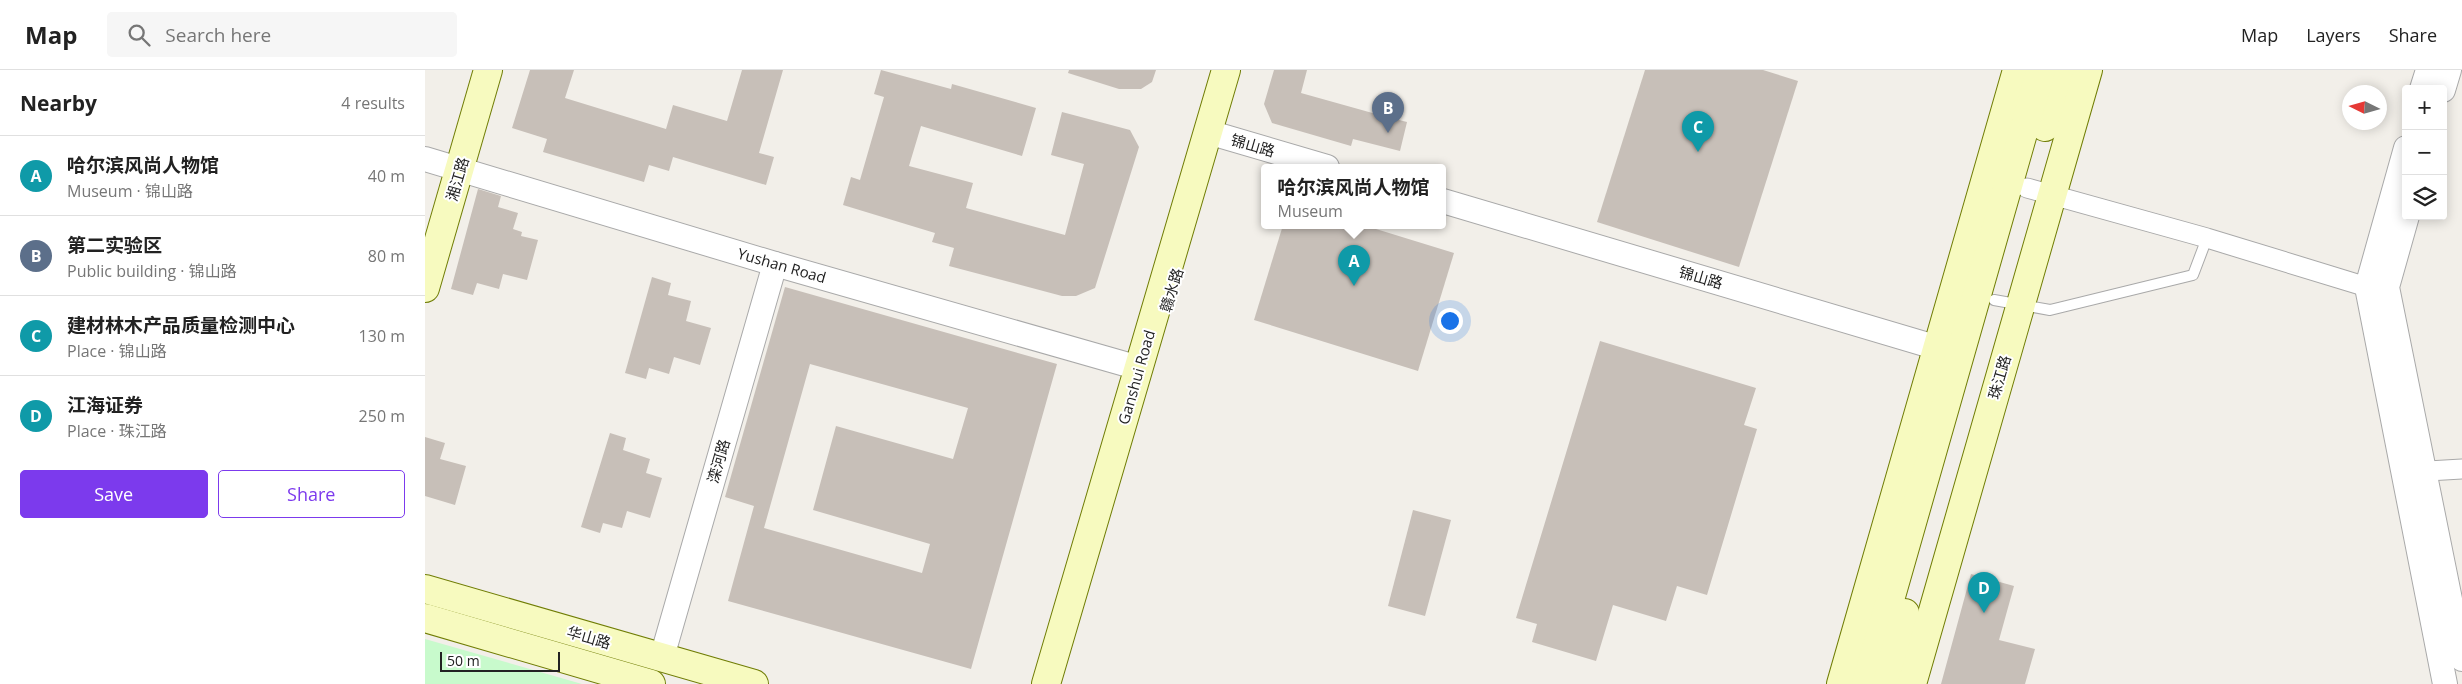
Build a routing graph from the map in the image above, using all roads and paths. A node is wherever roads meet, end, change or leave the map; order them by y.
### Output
1 (471, 70) edge
2 (488, 70) edge
3 (1226, 70) edge
4 (1236, 70) edge
5 (2017, 70) edge
6 (2041, 70) edge
7 (2061, 70) edge
8 (2088, 70) edge
9 (2427, 70) edge
10 (2449, 70) edge
11 (2423, 85) edge
12 (2444, 85) edge
13 (1213, 134) junction
14 (2402, 162) edge
15 (442, 164) edge
16 (1317, 164) edge
17 (2039, 191) junction
18 (1446, 202) edge
19 (2406, 220) edge
20 (425, 222) edge
21 (2207, 238) junction
22 (775, 264) junction
23 (2367, 287) junction
24 (425, 288) edge
25 (2007, 303) junction
26 (1948, 350) junction
27 (1139, 368) junction
28 (2462, 469) edge
29 (2413, 472) junction
30 (425, 589) edge
31 (425, 618) edge
32 (662, 657) junction
33 (2462, 659) edge
34 (651, 684) edge
35 (754, 684) edge
36 (1046, 684) edge
37 (1057, 684) edge
38 (1841, 684) edge
39 (1866, 684) edge
40 (1887, 684) edge
41 (1912, 684) edge
42 (2445, 684) edge

1 - 15 main road, 湘江路
2 - 15 main road, 湘江路
3 - 13 main road, Ganshui Road
4 - 13 main road, 赣水路
5 - 26 main road
6 - 26 main road
7 - 17 main road, 珠江路
8 - 17 main road, 珠江路
9 - 11 street
10 - 12 street
13 - 16 street, 锦山路
13 - 27 main road, Ganshui Road
13 - 37 main road, 赣水路
14 - 23 street
15 - 20 main road, 湘江路
15 - 22 street, Yushan Road
15 - 24 main road, 湘江路
17 - 21 street
17 - 25 main road, 珠江路
18 - 26 street, 锦山路
19 - 29 street
21 - 23 street
21 - 25 lane
22 - 27 street, Yushan Road
22 - 32 street, 滦河路
23 - 29 street
25 - 40 main road, 珠江路
25 - 41 main road, 珠江路
26 - 38 main road
26 - 39 main road
27 - 36 main road, Ganshui Road
28 - 29 street
29 - 33 street
29 - 42 street
30 - 32 main road, 华山路
31 - 34 main road, 华山路
32 - 35 main road, 华山路

